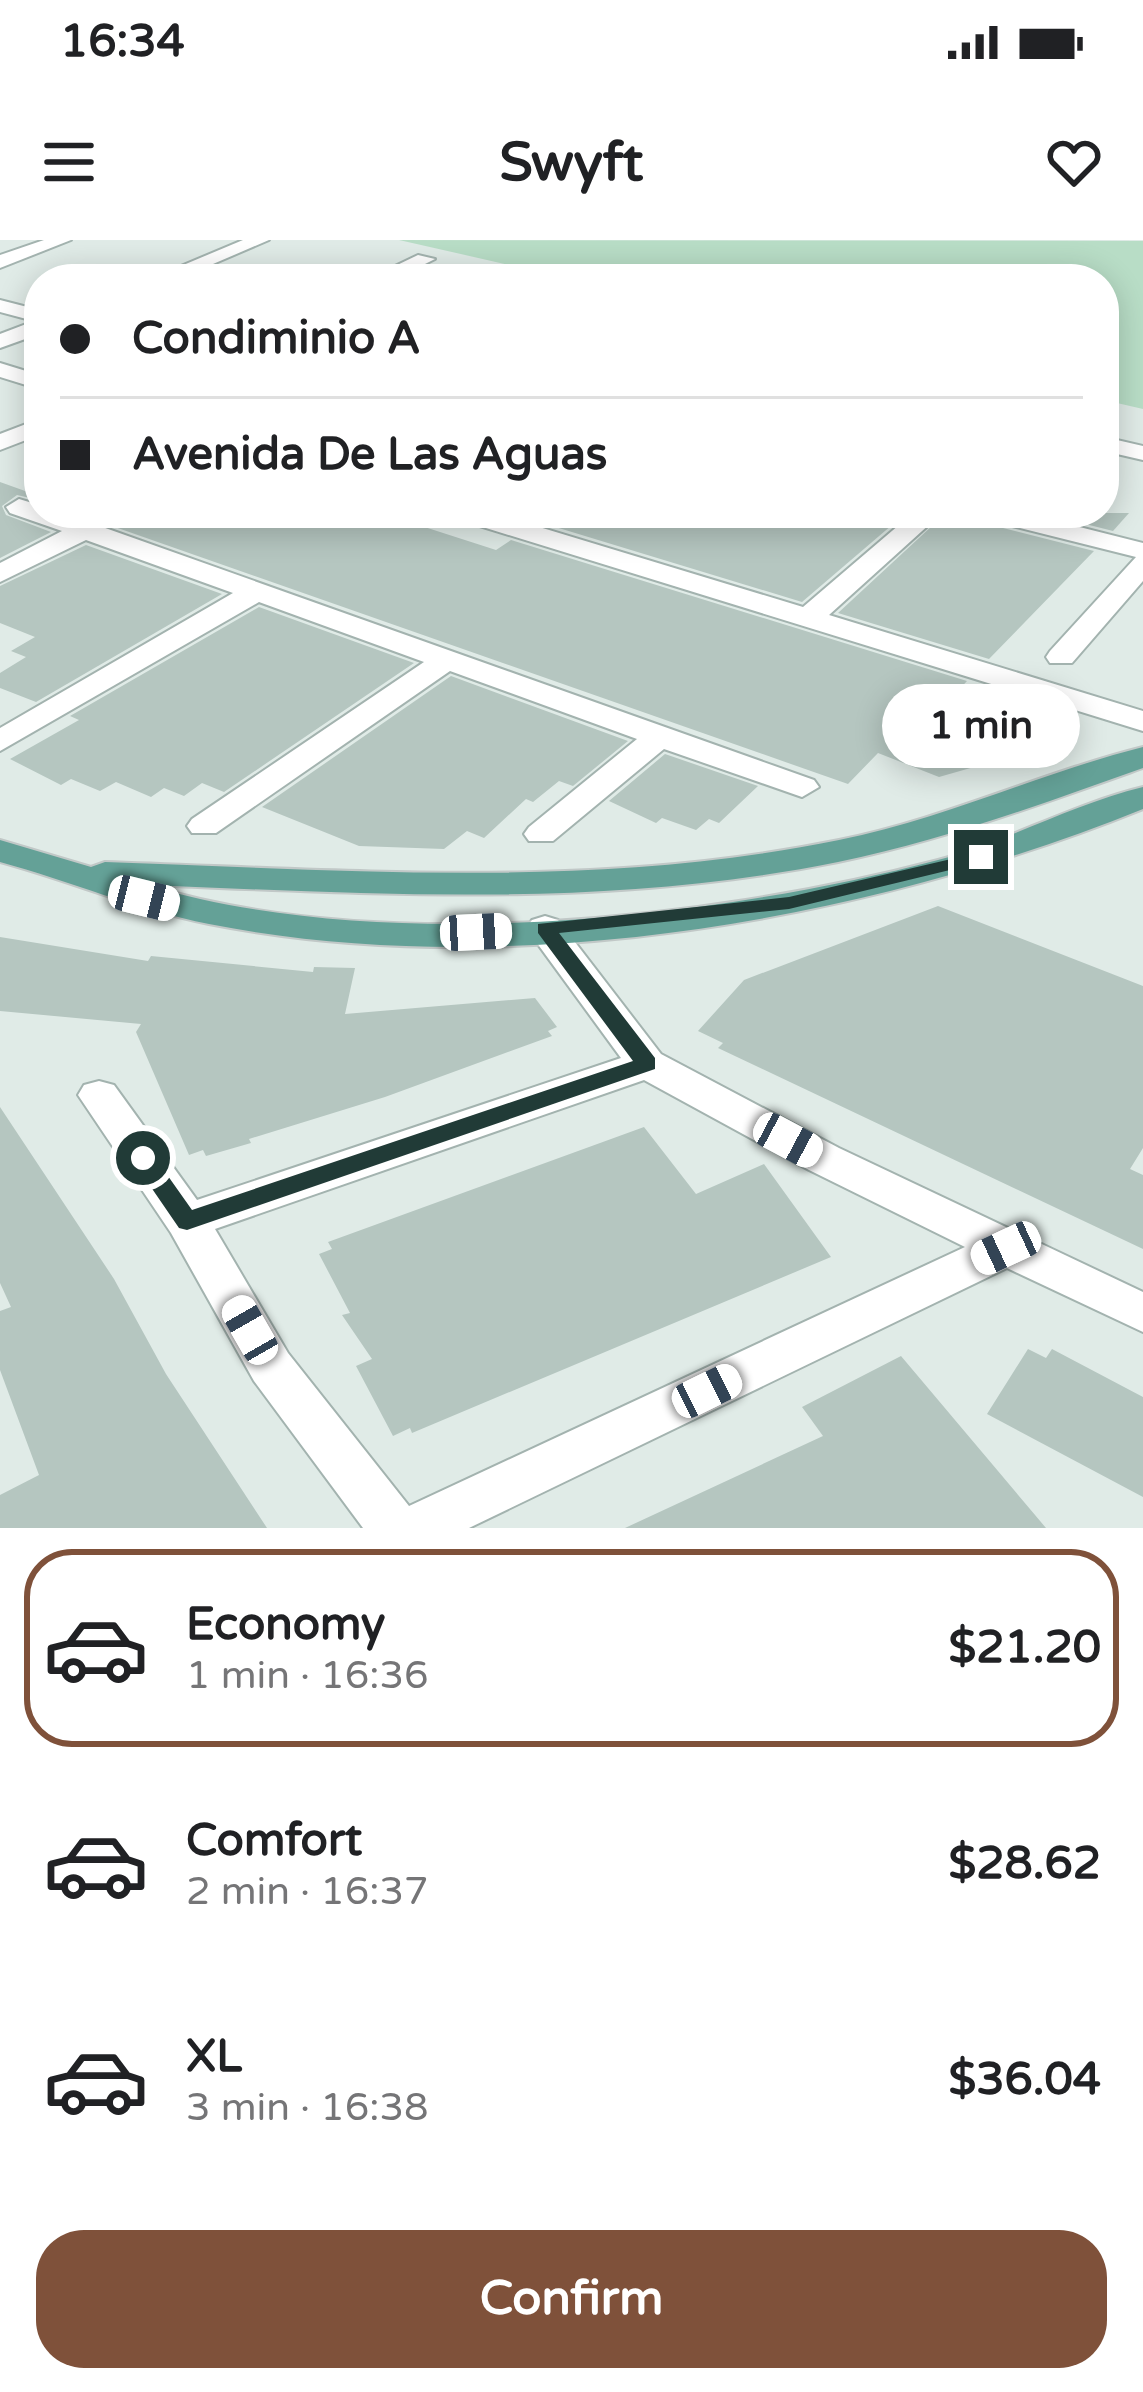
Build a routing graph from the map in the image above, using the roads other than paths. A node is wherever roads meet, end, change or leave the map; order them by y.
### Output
1 (62, 240) edge
2 (255, 240) edge
3 (424, 259) dead end
4 (0, 262) edge
5 (197, 264) edge
6 (412, 264) edge
7 (20, 506) dead end
8 (24, 507) edge
9 (80, 528) edge
10 (515, 528) edge
11 (912, 528) edge
12 (1054, 528) edge
13 (85, 530) junction
14 (1143, 550) edge
15 (1143, 564) edge
16 (0, 574) edge
17 (256, 592) junction
18 (808, 618) junction
19 (1061, 657) dead end
20 (447, 660) junction
21 (1143, 721) edge
22 (660, 736) junction
23 (0, 741) edge
24 (1143, 757) edge
25 (802, 788) dead end
26 (1143, 797) edge
27 (203, 826) dead end
28 (541, 834) dead end
29 (0, 851) edge
30 (84, 873) junction
31 (545, 928) junction
32 (647, 1064) junction
33 (99, 1095) dead end
34 (187, 1221) junction
35 (1006, 1248) junction
36 (1143, 1313) edge
37 (394, 1528) edge
38 (416, 1528) edge

1 - 4 street
2 - 5 street
3 - 6 street
7 - 8 street
9 - 13 street
10 - 18 street
11 - 18 street
12 - 14 street
13 - 16 street
13 - 17 street
15 - 19 street
17 - 20 street
17 - 23 street
18 - 21 street
20 - 22 street
20 - 27 street
22 - 25 street
22 - 28 street
24 - 30 main road
26 - 31 main road
29 - 30 main road
30 - 31 main road
31 - 32 street
32 - 34 street
32 - 35 street
33 - 34 street
34 - 37 street
35 - 36 street
35 - 38 street

